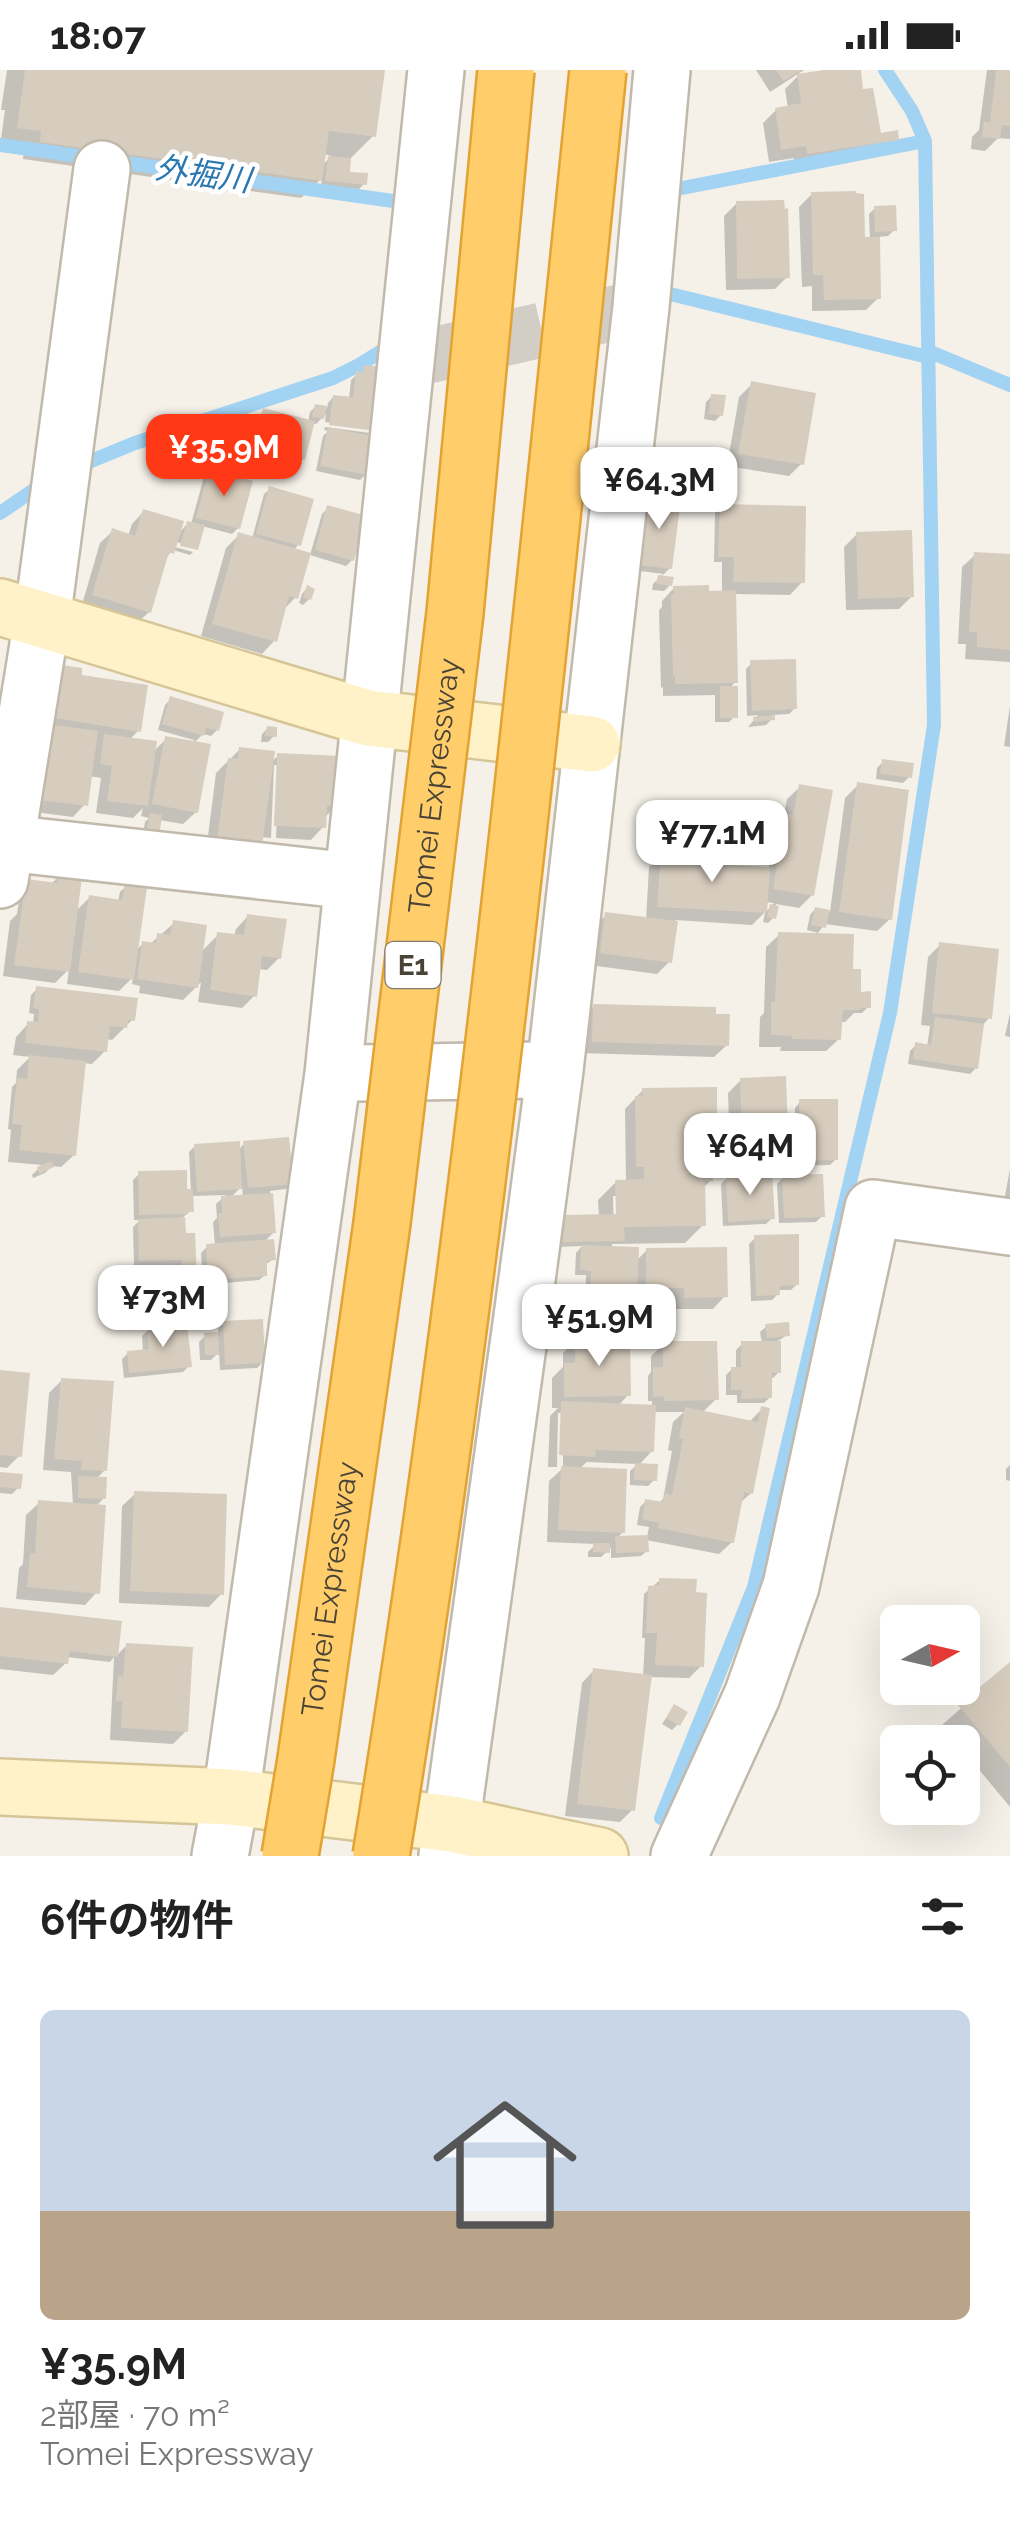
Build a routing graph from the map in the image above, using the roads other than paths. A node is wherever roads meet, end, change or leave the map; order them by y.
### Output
1 (436, 70) edge
2 (506, 70) edge
3 (598, 70) edge
4 (662, 70) edge
5 (102, 169) dead end
6 (21, 614) edge
7 (368, 718) junction
8 (592, 744) junction
9 (3, 861) edge
10 (352, 881) junction
11 (554, 1070) junction
12 (332, 1074) junction
13 (1010, 1227) edge
14 (0, 1788) edge
15 (231, 1797) junction
16 (450, 1840) edge
17 (220, 1856) edge
18 (290, 1856) edge
19 (382, 1856) edge
20 (600, 1856) edge
21 (679, 1856) edge

1 - 7 street
2 - 18 highway, Tomei Expressway / E1, bridge
3 - 19 highway, bridge
4 - 8 street
5 - 6 street
6 - 7 street
6 - 9 street
7 - 8 street
7 - 10 street
8 - 11 street
9 - 10 street
10 - 12 street
11 - 12 street
11 - 16 street
12 - 15 street
13 - 21 street
14 - 15 street
15 - 16 street
15 - 17 street
16 - 20 street

